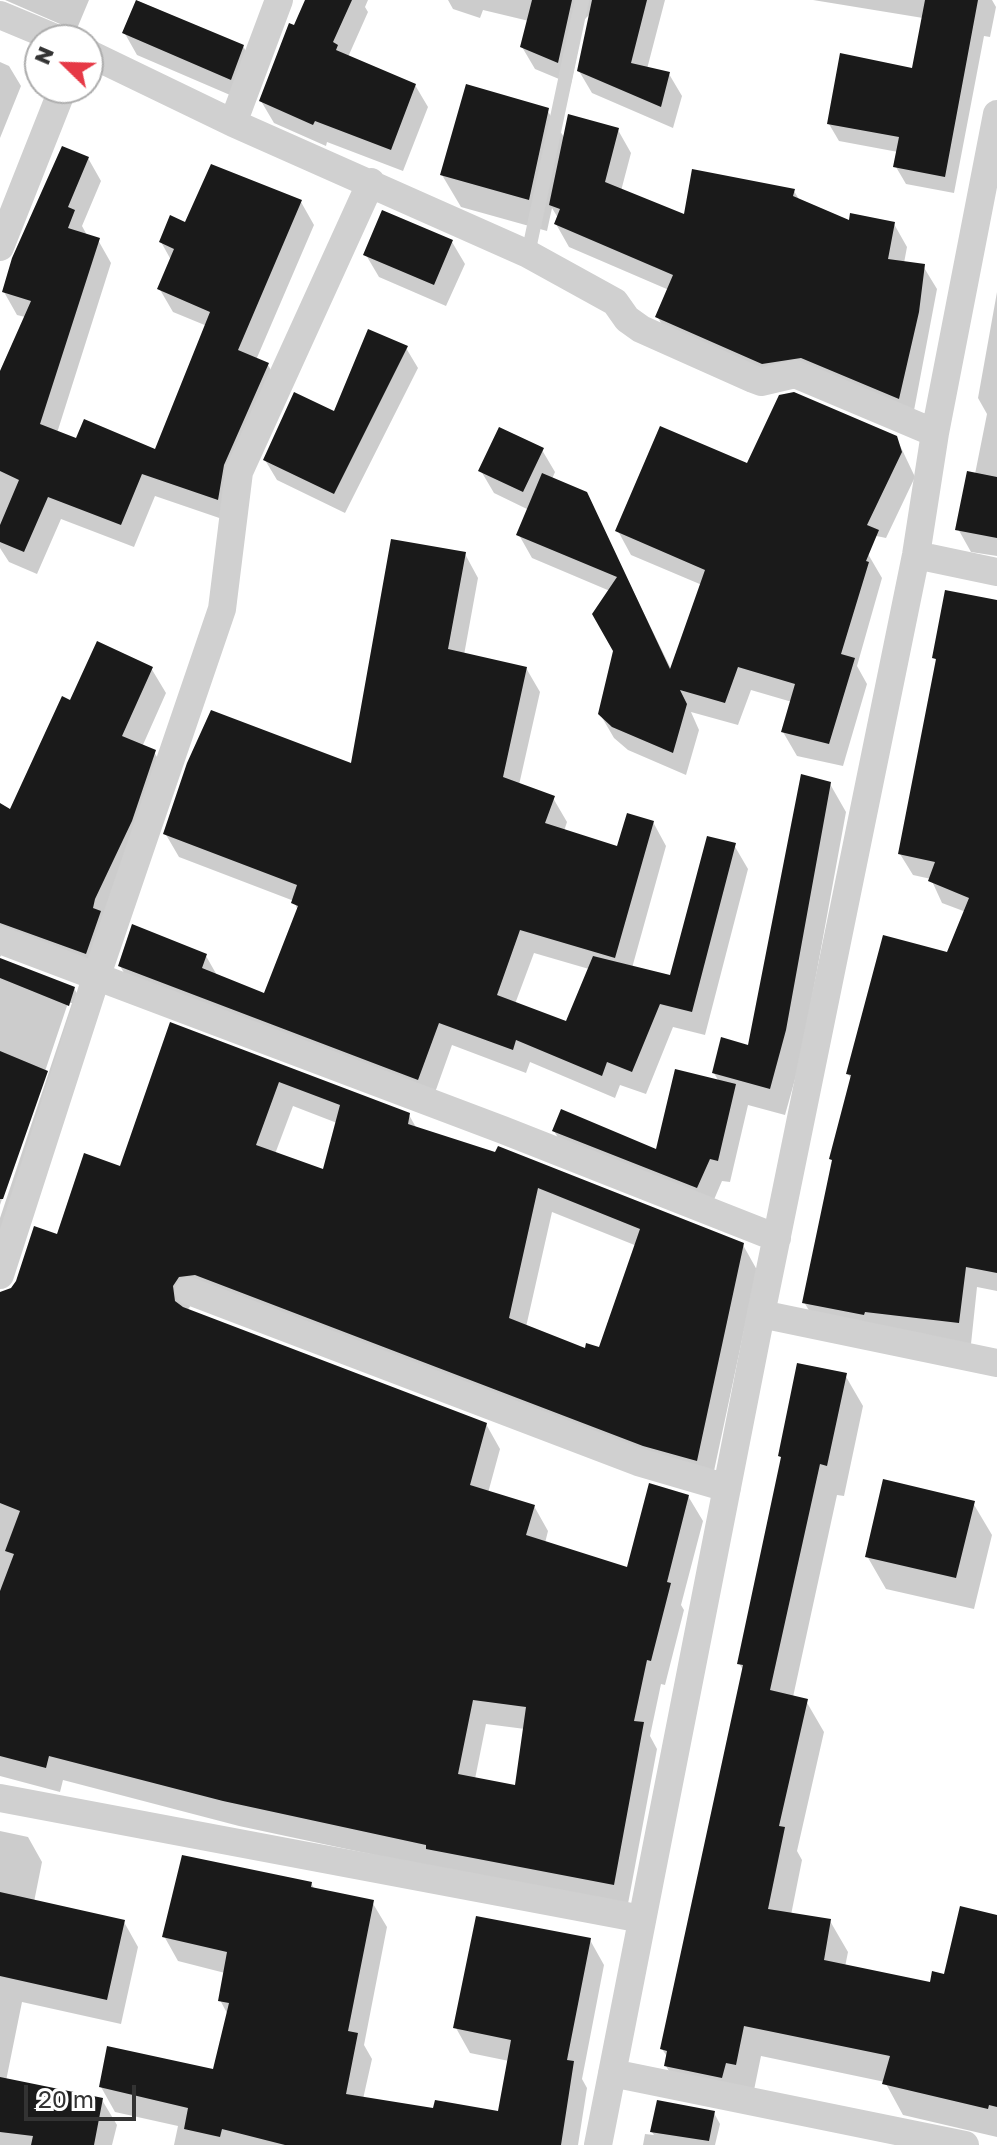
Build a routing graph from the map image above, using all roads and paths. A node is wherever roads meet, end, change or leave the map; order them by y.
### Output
1 (279, 0) edge
2 (582, 0) edge
3 (0, 15) edge
4 (24, 25) edge
5 (104, 61) edge
6 (57, 104) edge
7 (997, 114) edge
8 (233, 123) junction
9 (371, 182) junction
10 (0, 247) edge
11 (528, 254) junction
12 (935, 433) junction
13 (916, 555) junction
14 (997, 572) edge
15 (0, 940) edge
16 (96, 978) junction
17 (777, 1238) junction
18 (0, 1275) edge
19 (189, 1291) dead end
20 (761, 1314) junction
21 (997, 1363) edge
22 (727, 1488) junction
23 (0, 1798) edge
24 (642, 1919) junction
25 (612, 2073) junction
26 (598, 2145) edge
27 (965, 2145) edge

1 - 8 street
2 - 11 lane
3 - 4 street
5 - 8 street
6 - 10 street
7 - 12 street
8 - 9 street
9 - 11 street
9 - 16 street
11 - 12 street
12 - 13 street
13 - 14 street
13 - 17 street
15 - 16 street
16 - 17 street
16 - 18 street
17 - 20 street
19 - 22 street
20 - 21 street
20 - 22 street
22 - 24 street
23 - 24 street
24 - 25 street
25 - 26 street
25 - 27 street

